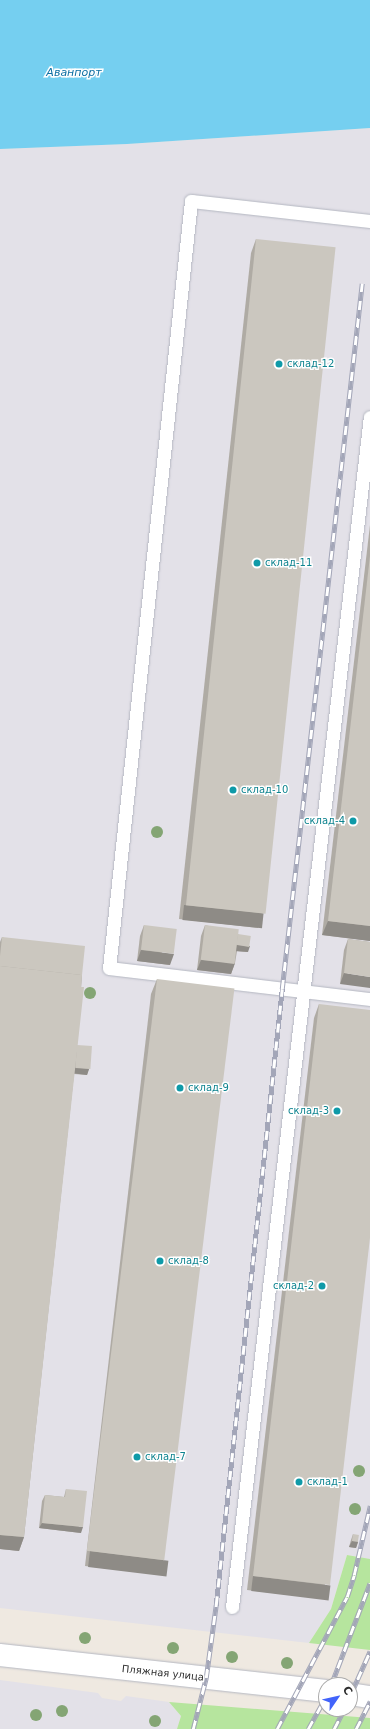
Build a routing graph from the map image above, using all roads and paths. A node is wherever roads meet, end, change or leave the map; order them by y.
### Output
1 (370, 221) edge
2 (370, 417) edge
3 (304, 991) junction
4 (370, 999) edge
5 (232, 1608) dead end
6 (0, 1655) edge
7 (318, 1691) edge
8 (358, 1695) edge
9 (370, 1697) edge

1 - 3 lane
2 - 3 lane
3 - 4 lane
3 - 5 lane
6 - 7 street, Пляжная улица
8 - 9 street

